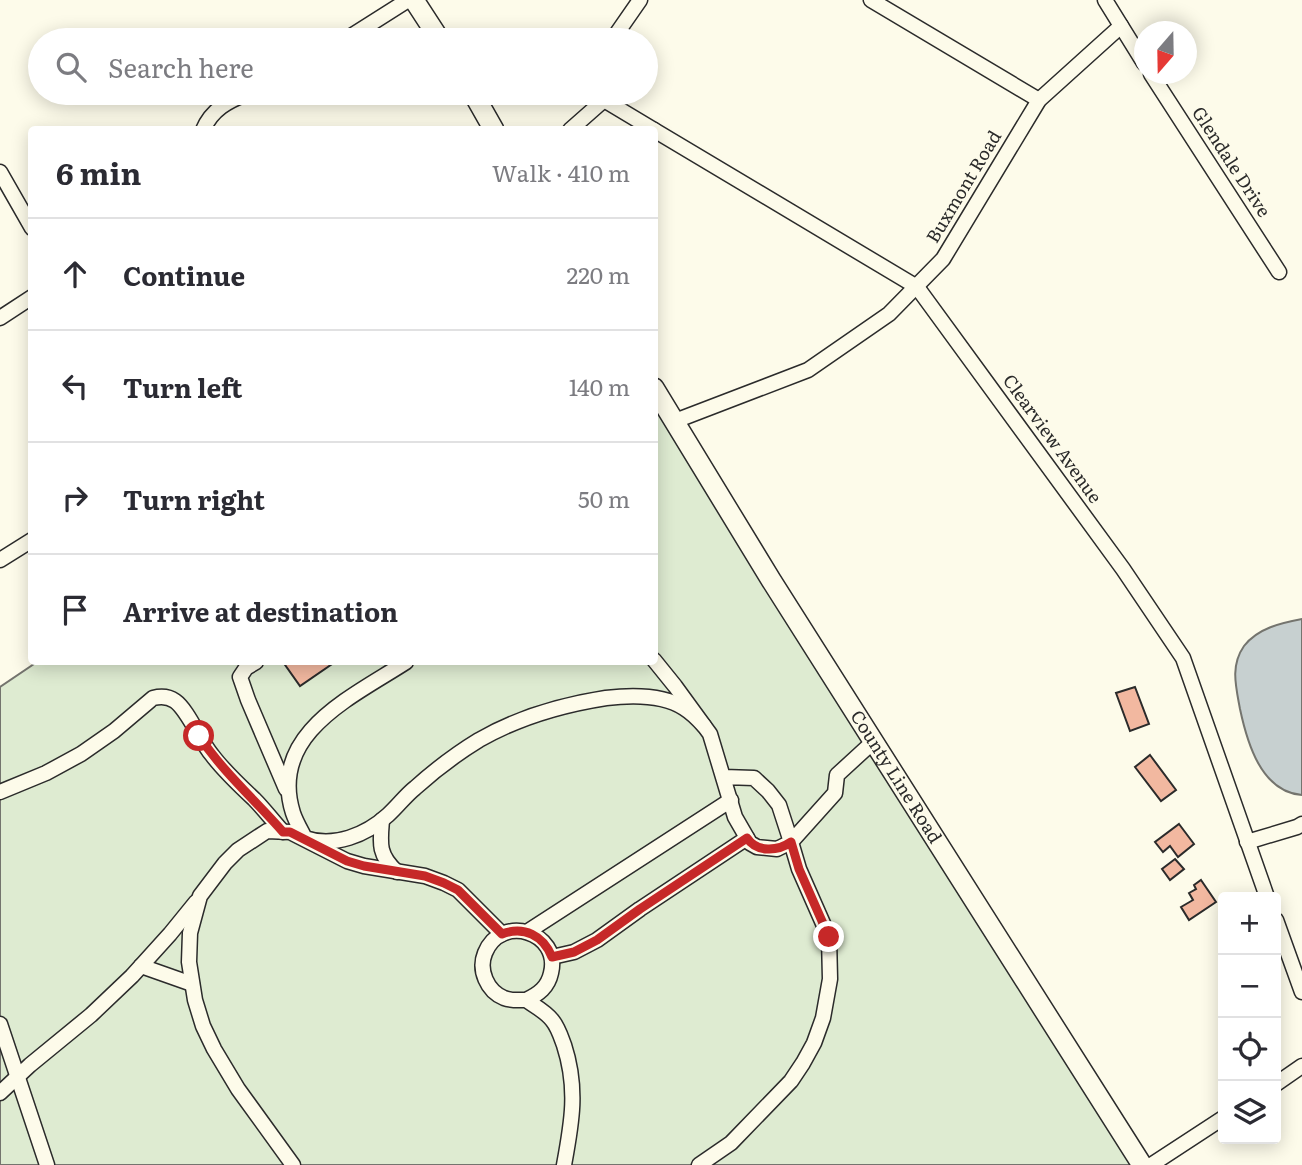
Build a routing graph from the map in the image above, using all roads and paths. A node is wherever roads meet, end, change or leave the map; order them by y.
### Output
1 (408, 0) edge
2 (414, 0) edge
3 (640, 0) edge
4 (871, 0) edge
5 (1105, 0) edge
6 (1121, 26) junction
7 (364, 28) edge
8 (432, 28) edge
9 (621, 28) edge
10 (1134, 47) edge
11 (1157, 84) edge
12 (1039, 100) junction
13 (225, 105) edge
14 (479, 105) edge
15 (596, 105) edge
16 (618, 105) edge
17 (205, 126) edge
18 (492, 126) edge
19 (574, 126) edge
20 (648, 126) edge
21 (658, 132) edge
22 (0, 172) edge
23 (28, 221) edge
24 (1279, 272) dead end
25 (917, 287) junction
26 (28, 300) edge
27 (0, 318) edge
28 (658, 394) edge
29 (675, 421) junction
30 (28, 542) edge
31 (0, 560) edge
32 (658, 664) edge
33 (251, 665) edge
34 (402, 665) edge
35 (704, 726) junction
36 (873, 742) junction
37 (724, 777) junction
38 (0, 792) edge
39 (290, 796) junction
40 (731, 800) junction
41 (382, 820) junction
42 (1302, 824) edge
43 (286, 832) junction
44 (305, 838) junction
45 (747, 838) junction
46 (791, 842) junction
47 (1247, 842) junction
48 (397, 872) junction
49 (1266, 892) edge
50 (200, 896) junction
51 (527, 932) junction
52 (502, 934) junction
53 (1281, 934) edge
54 (552, 957) junction
55 (141, 967) junction
56 (192, 984) junction
57 (1302, 992) edge
58 (526, 1000) junction
59 (0, 1024) edge
60 (1302, 1066) edge
61 (17, 1077) junction
62 (1280, 1081) edge
63 (0, 1093) edge
64 (1218, 1121) edge
65 (705, 1164) edge
66 (47, 1165) edge
67 (293, 1165) edge
68 (564, 1165) edge
69 (1142, 1165) edge
70 (1151, 1165) edge

1 - 7 street
2 - 8 main road
3 - 9 street
4 - 12 street
5 - 6 street
6 - 10 street
6 - 12 street, Buxmont Road
11 - 24 street, Glendale Drive
12 - 25 street, Buxmont Road
13 - 17 street
14 - 18 main road
15 - 19 street
16 - 20 street, Clearview Avenue
21 - 25 street, Clearview Avenue
22 - 23 street
25 - 29 street, Buxmont Road
25 - 47 street, Clearview Avenue
26 - 27 street
28 - 29 main road, County Line Road
29 - 36 main road, County Line Road
30 - 31 street
32 - 35 street
33 - 39 street
34 - 39 street
35 - 37 street
35 - 41 street
36 - 46 street
36 - 69 main road, County Line Road
37 - 40 street
37 - 46 street
38 - 43 street
39 - 44 street
40 - 45 street
40 - 51 street
41 - 44 street
41 - 48 street
42 - 47 street
43 - 44 street
43 - 48 street
43 - 50 street
45 - 46 street
45 - 54 street
46 - 65 street
47 - 49 street, Clearview Avenue
48 - 52 street
50 - 55 street
50 - 56 street
51 - 52 street
51 - 54 street
52 - 58 street
53 - 57 street
54 - 58 street
55 - 56 street
55 - 61 street
56 - 67 street
58 - 68 street
59 - 61 street
60 - 62 street
61 - 63 street
61 - 66 street
64 - 70 street

